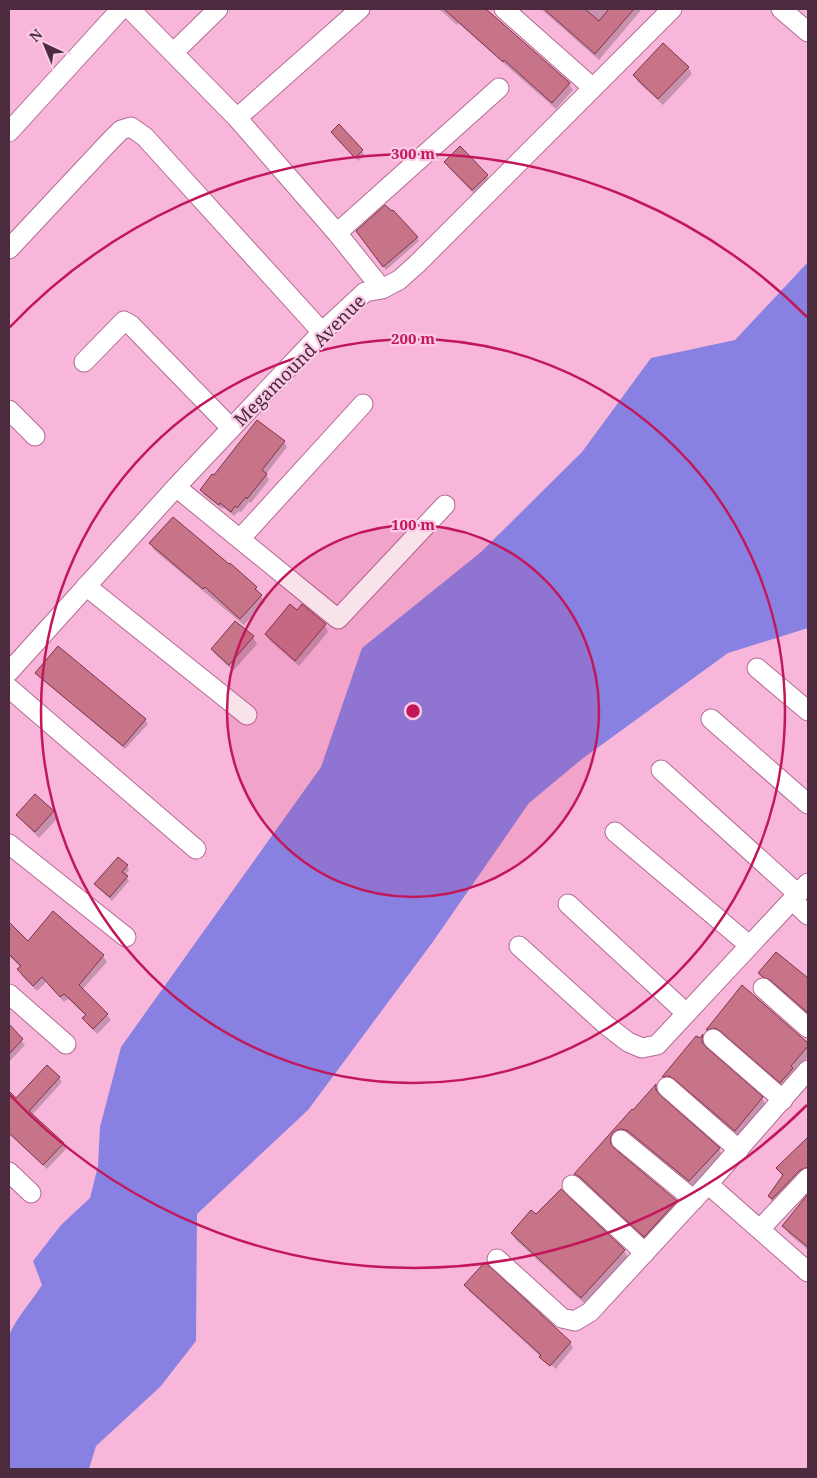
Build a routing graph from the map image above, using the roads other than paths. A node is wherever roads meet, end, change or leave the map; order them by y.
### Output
1 (121, 9) edge
2 (130, 9) edge
3 (218, 9) edge
4 (360, 9) edge
5 (504, 9) edge
6 (781, 9) edge
7 (668, 10) edge
8 (808, 32) edge
9 (173, 53) junction
10 (500, 88) dead end
11 (593, 88) junction
12 (237, 118) junction
13 (9, 132) edge
14 (337, 233) junction
15 (9, 249) edge
16 (382, 289) junction
17 (322, 332) junction
18 (84, 362) dead end
19 (363, 404) dead end
20 (9, 410) edge
21 (231, 428) junction
22 (35, 436) dead end
23 (176, 487) junction
24 (445, 506) dead end
25 (240, 539) junction
26 (86, 586) junction
27 (757, 668) dead end
28 (9, 672) edge
29 (9, 688) edge
30 (808, 711) edge
31 (247, 715) dead end
32 (712, 719) dead end
33 (660, 770) dead end
34 (808, 804) edge
35 (614, 832) dead end
36 (9, 844) edge
37 (196, 848) dead end
38 (799, 892) edge
39 (568, 904) dead end
40 (808, 915) edge
41 (126, 937) dead end
42 (749, 945) junction
43 (519, 946) dead end
44 (763, 988) dead end
45 (9, 994) edge
46 (686, 1013) junction
47 (808, 1028) edge
48 (713, 1039) dead end
49 (66, 1044) dead end
50 (808, 1070) edge
51 (667, 1087) dead end
52 (783, 1100) junction
53 (622, 1140) dead end
54 (739, 1150) junction
55 (9, 1172) edge
56 (808, 1178) edge
57 (708, 1184) junction
58 (572, 1185) dead end
59 (32, 1193) dead end
60 (694, 1200) junction
61 (760, 1229) junction
62 (645, 1252) junction
63 (497, 1259) dead end
64 (808, 1272) edge

1 - 13 street
2 - 9 street
3 - 9 street
4 - 12 street
5 - 11 street
6 - 8 street
7 - 11 street, Megamound Avenue
9 - 12 street
10 - 14 street
11 - 16 street, Megamound Avenue
12 - 14 street
14 - 16 street
15 - 17 street
16 - 17 street, Megamound Avenue
17 - 21 street, Megamound Avenue
18 - 21 street
19 - 25 street
20 - 22 street
21 - 23 street, Megamound Avenue
23 - 25 street
23 - 26 street, Megamound Avenue
24 - 25 street
26 - 28 street, Megamound Avenue
26 - 31 street
27 - 30 street
29 - 37 street
32 - 34 street
33 - 38 street
35 - 42 street
36 - 41 street
38 - 40 street
38 - 42 street
39 - 46 street
42 - 46 street
43 - 46 street
44 - 47 street
45 - 49 street
48 - 52 street
50 - 52 street
51 - 54 street
52 - 54 street
53 - 60 street
54 - 57 street
55 - 59 street
56 - 61 street
57 - 60 street
57 - 61 street
58 - 62 street
60 - 62 street
61 - 64 street
62 - 63 street

